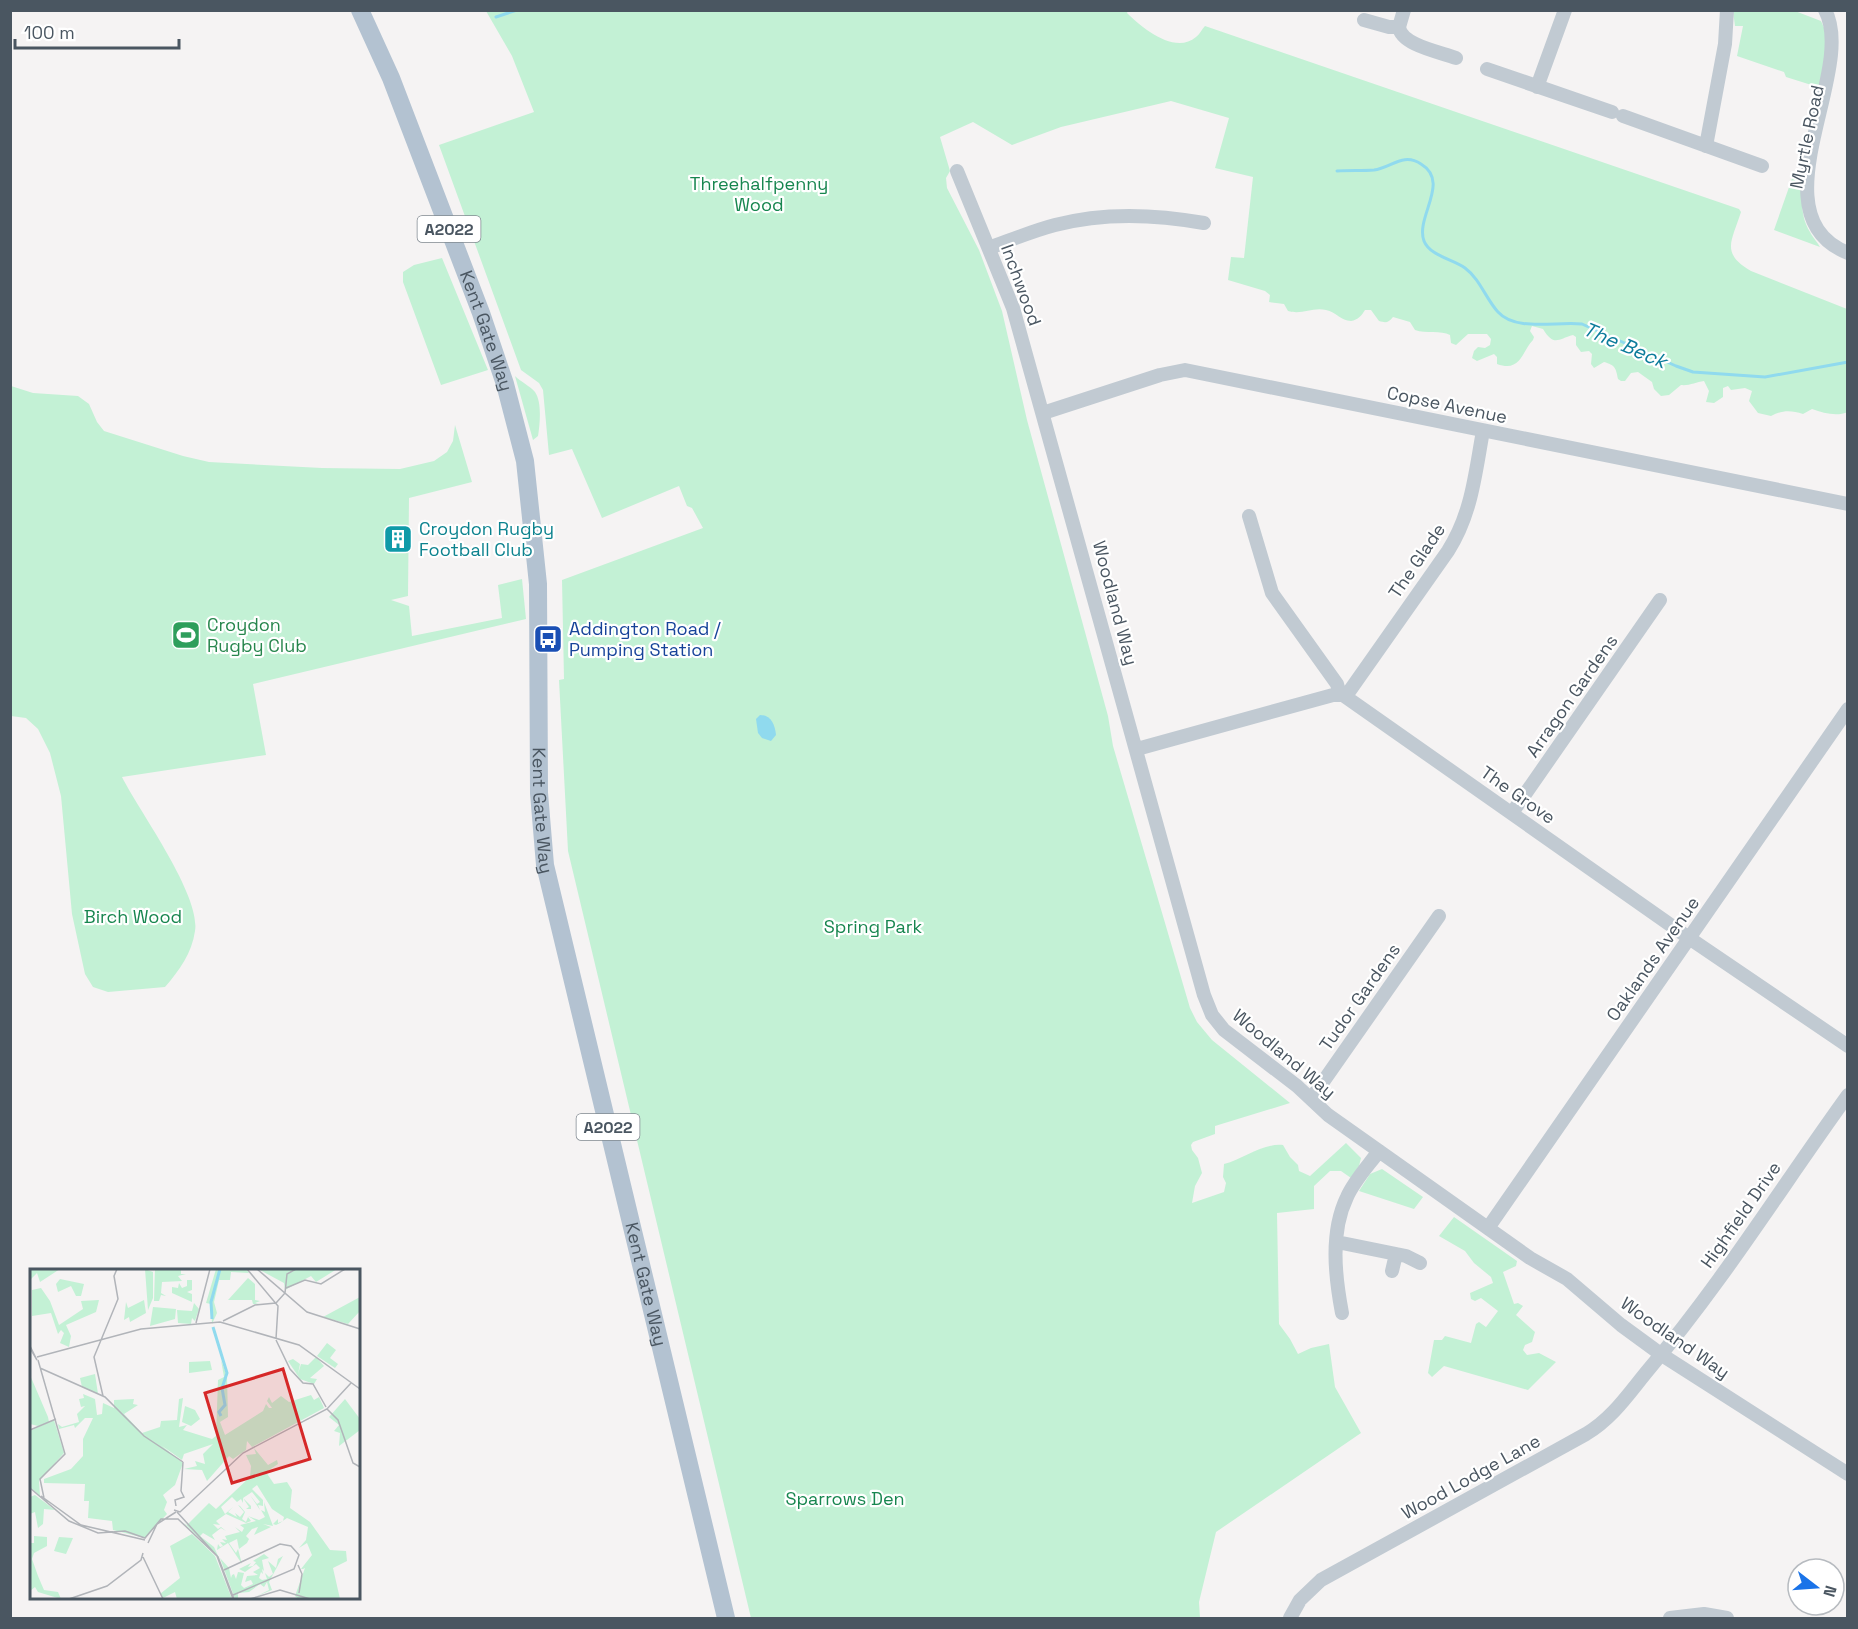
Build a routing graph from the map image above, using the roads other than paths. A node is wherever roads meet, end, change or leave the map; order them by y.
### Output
1 (360, 10) edge
2 (1404, 10) edge
3 (1565, 10) edge
4 (1726, 10) edge
5 (1831, 15) edge
6 (1364, 20) dead end
7 (1399, 27) junction
8 (1456, 58) dead end
9 (1487, 69) dead end
10 (1537, 87) junction
11 (1706, 146) junction
12 (1762, 166) dead end
13 (957, 171) dead end
14 (1196, 217) dead end
15 (989, 248) junction
16 (1846, 252) edge
17 (1043, 413) junction
18 (1483, 431) junction
19 (1848, 504) edge
20 (1249, 516) dead end
21 (1660, 600) dead end
22 (1343, 696) junction
23 (1848, 710) edge
24 (1137, 749) junction
25 (1512, 813) junction
26 (1439, 916) dead end
27 (1689, 938) junction
28 (1848, 1046) edge
29 (1848, 1095) edge
30 (1311, 1099) junction
31 (1378, 1151) junction
32 (1488, 1228) junction
33 (1337, 1242) junction
34 (1396, 1254) junction
35 (1420, 1263) dead end
36 (1392, 1271) dead end
37 (1342, 1312) dead end
38 (1662, 1355) junction
39 (1848, 1474) edge
40 (726, 1618) edge
41 (1290, 1618) edge
42 (1670, 1618) edge
43 (1727, 1618) edge

1 - 40 main road, Kent Gate Way / A2022
2 - 7 street
3 - 10 street
4 - 11 street
5 - 16 street, Myrtle Road
6 - 7 street
7 - 8 street
9 - 10 street
10 - 11 street
11 - 12 street
13 - 15 street, Inchwood
14 - 15 street
15 - 17 street, Inchwood
17 - 18 street, Copse Avenue
17 - 24 street, Woodland Way
18 - 19 street, Copse Avenue
18 - 22 street, The Glade
20 - 22 street
21 - 25 street, Arragon Gardens
22 - 24 street
22 - 25 street, The Grove
23 - 27 street, Oaklands Avenue
24 - 30 street, Woodland Way
25 - 27 street, The Grove
26 - 30 street, Tudor Gardens
27 - 28 street, The Grove
27 - 32 street, Oaklands Avenue
29 - 38 street, Highfield Drive
30 - 31 street, Woodland Way
31 - 32 street, Woodland Way
31 - 33 street
32 - 38 street, Woodland Way
33 - 34 street
33 - 37 street
34 - 35 street
34 - 36 street
38 - 39 street, Woodland Way
38 - 41 street, Wood Lodge Lane
42 - 43 street

